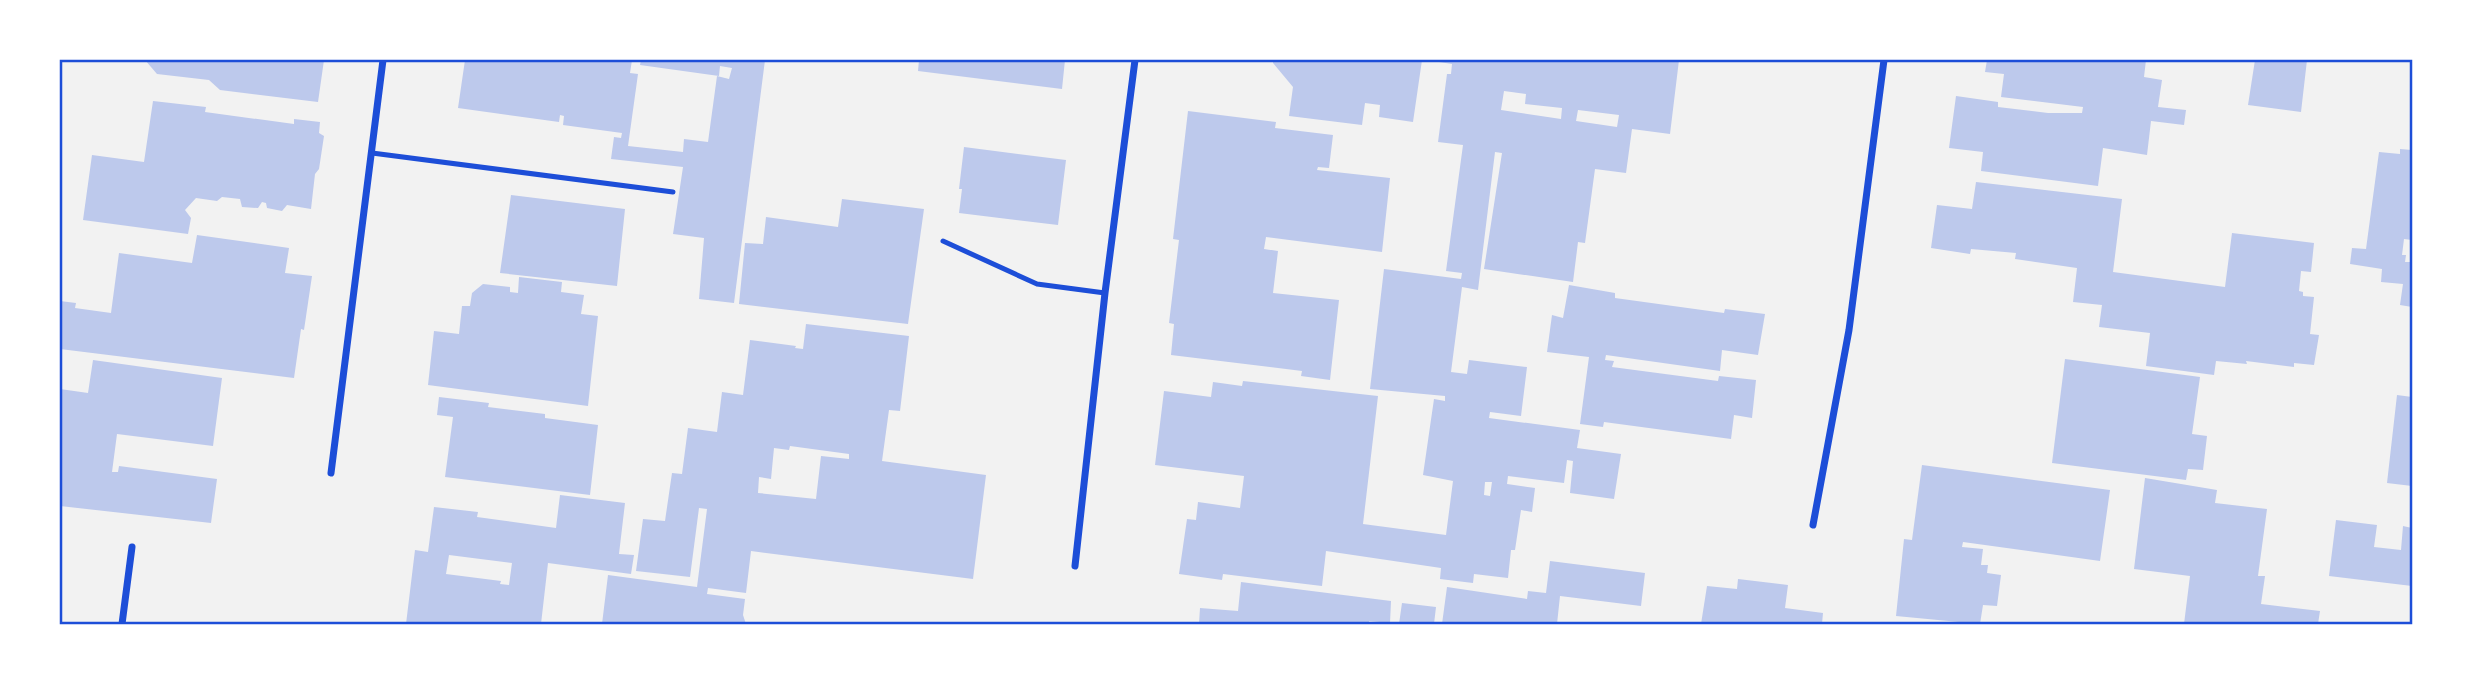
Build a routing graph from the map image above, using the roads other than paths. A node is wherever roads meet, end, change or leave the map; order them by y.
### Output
1 (383, 60) edge
2 (1135, 60) edge
3 (1884, 60) edge
4 (372, 153) junction
5 (673, 192) dead end
6 (943, 241) dead end
7 (1105, 293) junction
8 (331, 473) dead end
9 (1813, 525) dead end
10 (132, 547) dead end
11 (1075, 566) dead end
12 (122, 625) edge

1 - 4 street
2 - 7 street
3 - 9 street
4 - 5 lane
4 - 8 street
6 - 7 lane
7 - 11 street
10 - 12 street

